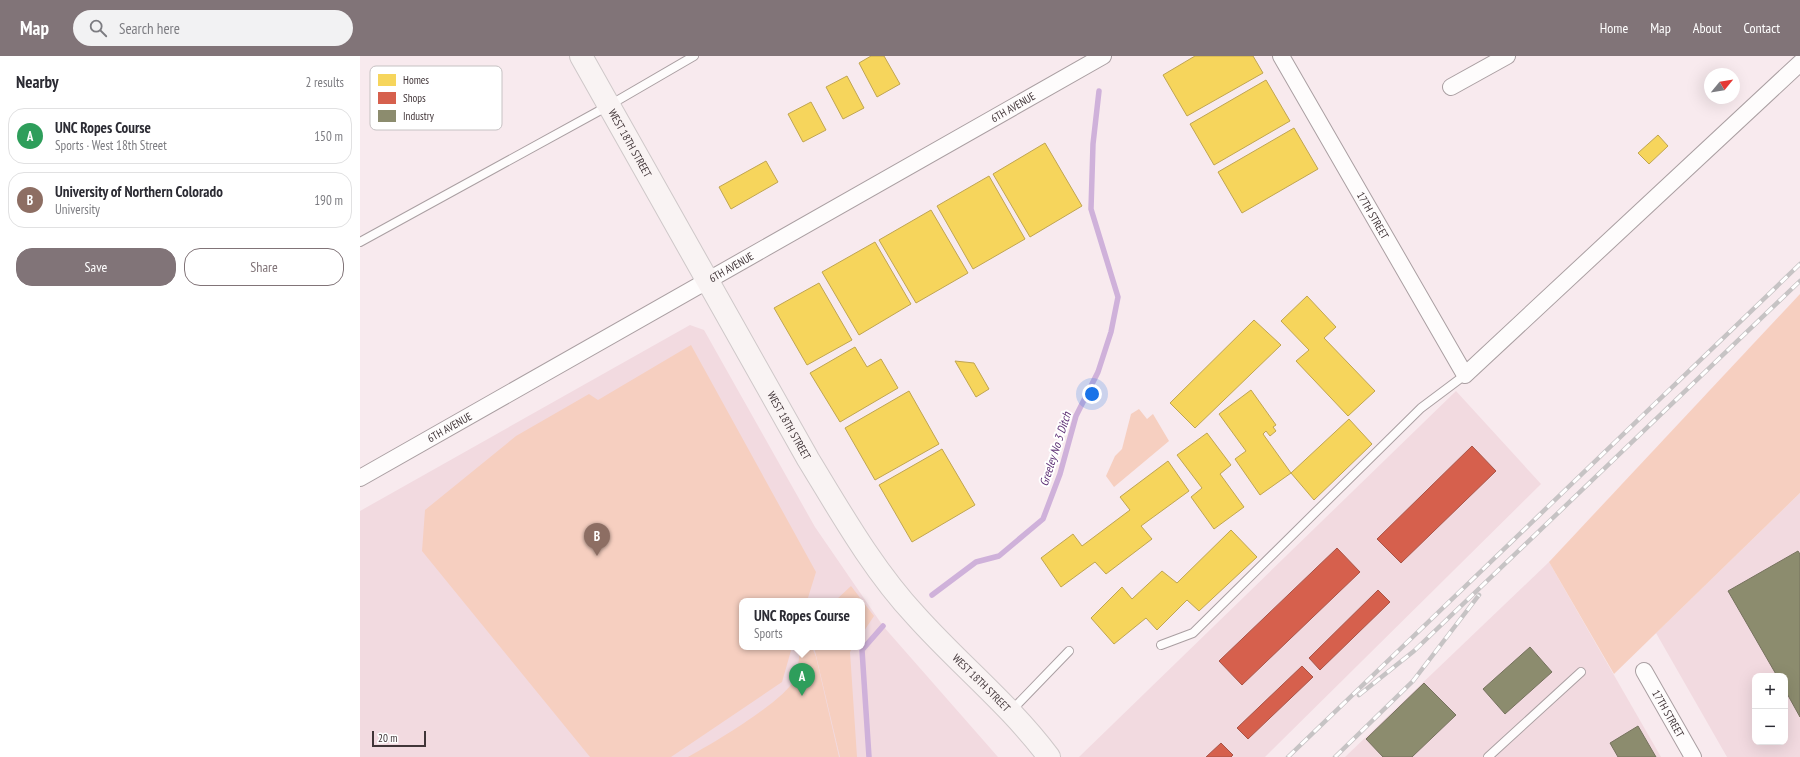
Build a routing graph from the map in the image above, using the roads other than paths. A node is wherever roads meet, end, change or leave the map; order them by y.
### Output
1 (581, 56) edge
2 (694, 56) edge
3 (1103, 56) edge
4 (1281, 56) edge
5 (1507, 56) edge
6 (1800, 63) edge
7 (1451, 87) dead end
8 (608, 106) junction
9 (360, 242) edge
10 (707, 281) junction
11 (1465, 375) junction
12 (360, 478) edge
13 (1161, 645) dead end
14 (1069, 652) dead end
15 (1644, 671) dead end
16 (1581, 672) dead end
17 (1011, 712) junction
18 (1049, 757) edge
19 (1488, 757) edge
20 (1693, 757) edge

1 - 8 main road, WEST 18TH STREET
2 - 8 lane
3 - 10 street, 6TH AVENUE
4 - 11 street, 17TH STREET
5 - 7 street
6 - 11 street
8 - 9 lane
8 - 10 main road, WEST 18TH STREET
10 - 12 street, 6TH AVENUE
10 - 17 main road, WEST 18TH STREET
11 - 13 lane
14 - 17 lane
15 - 20 street, 17TH STREET
16 - 19 lane
17 - 18 main road, WEST 18TH STREET

